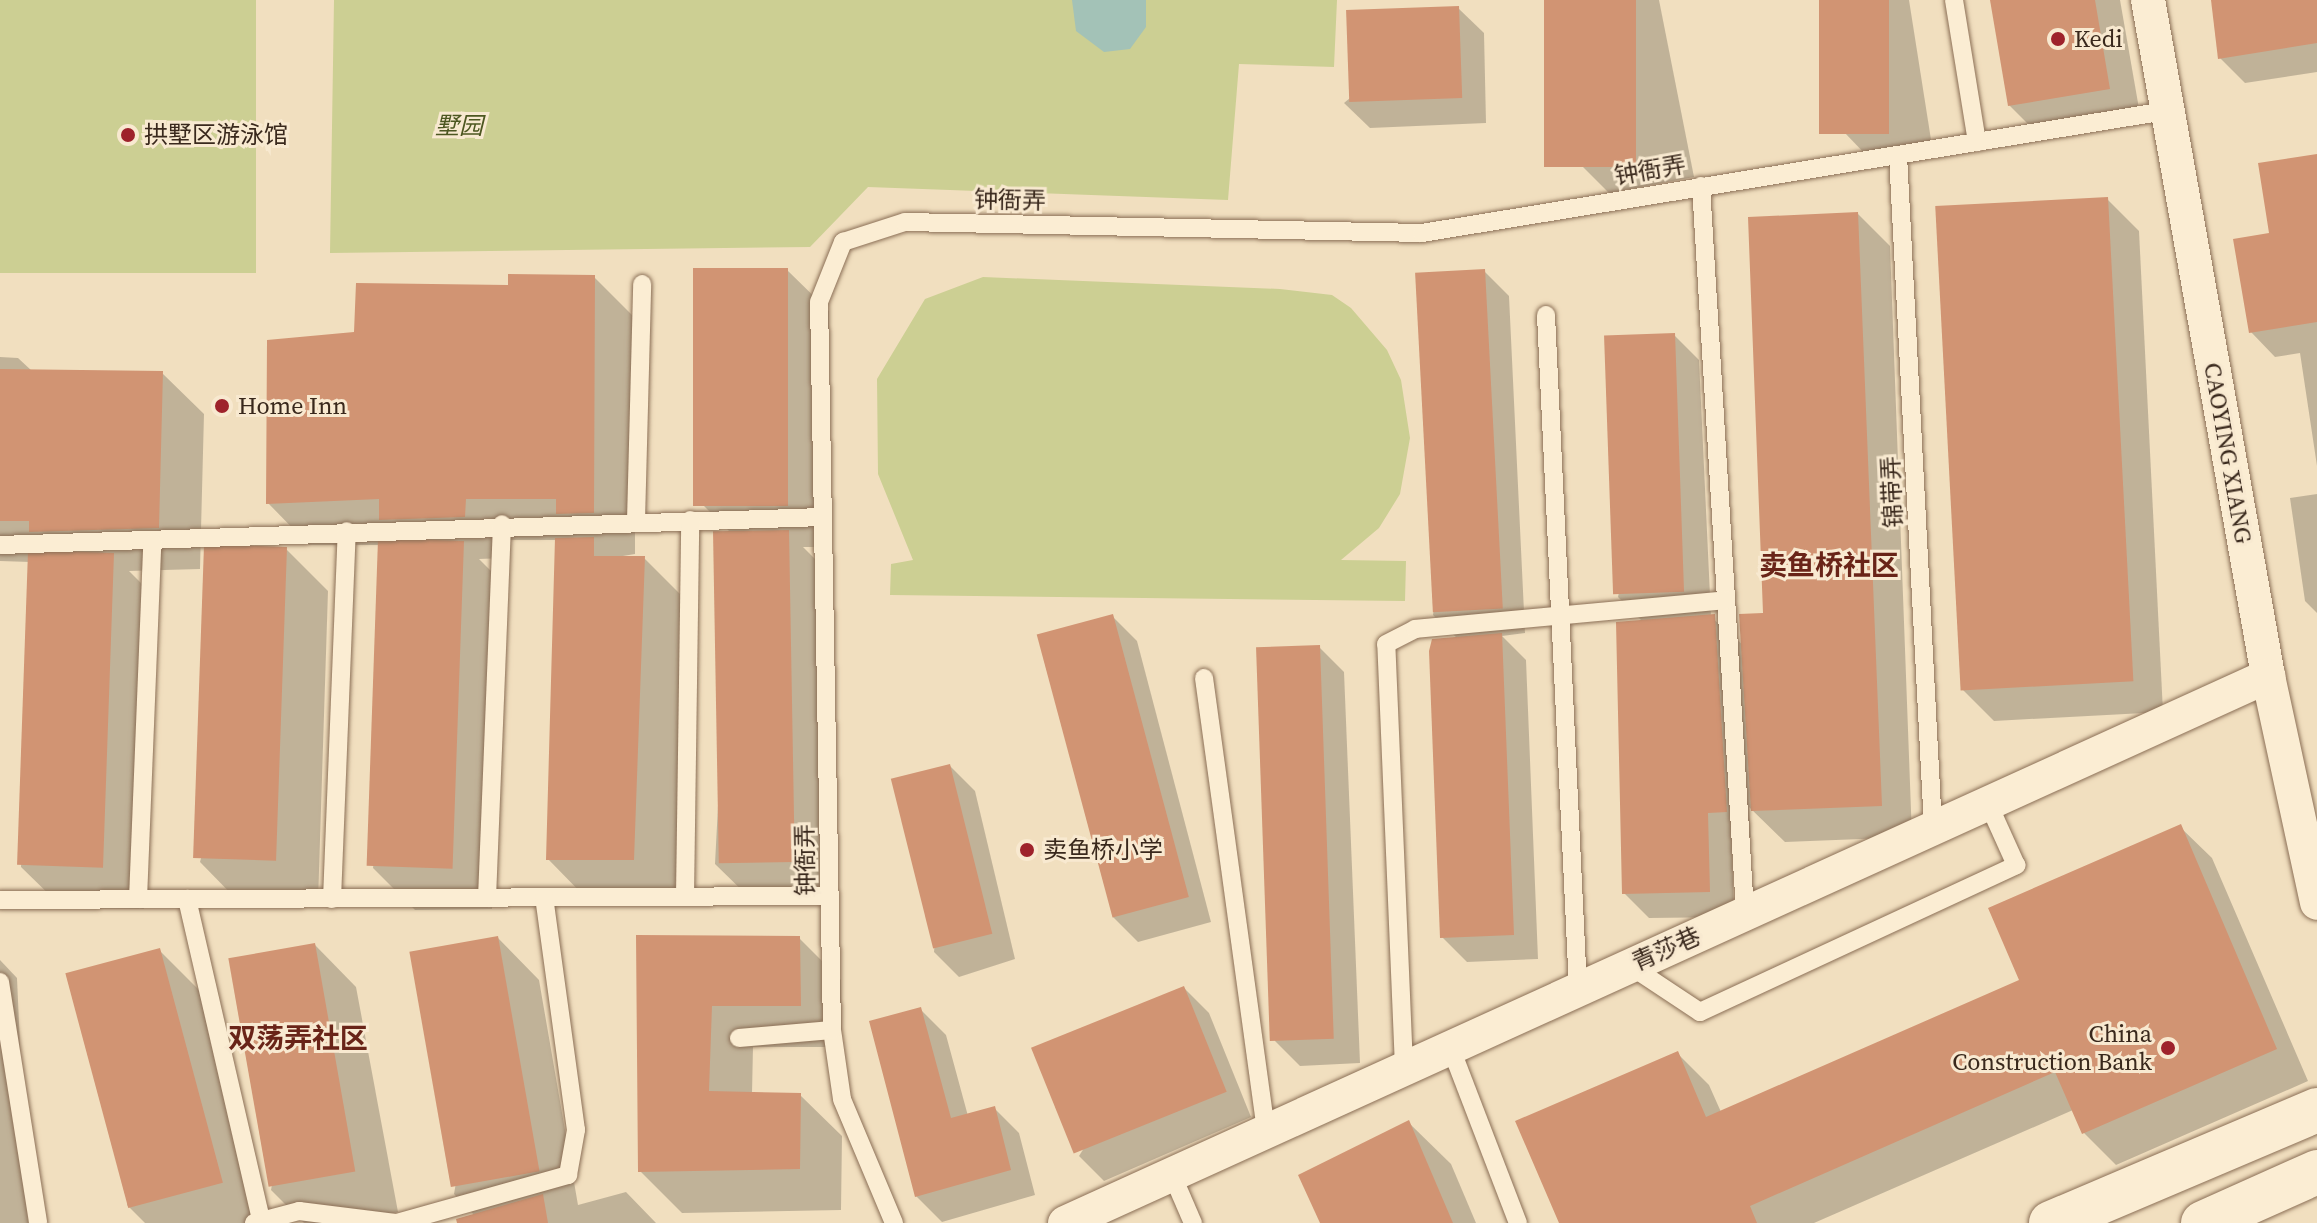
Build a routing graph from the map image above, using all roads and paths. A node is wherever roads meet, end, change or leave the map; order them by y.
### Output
1 (1954, 0) edge
2 (2148, 0) edge
3 (2165, 111) junction
4 (1977, 142) junction
5 (1898, 155) junction
6 (1701, 186) junction
7 (642, 284) dead end
8 (1546, 315) dead end
9 (823, 517) junction
10 (690, 520) junction
11 (636, 521) junction
12 (502, 524) junction
13 (347, 531) junction
14 (152, 543) junction
15 (0, 545) edge
16 (1726, 600) junction
17 (1560, 615) junction
18 (2268, 676) junction
19 (1204, 678) dead end
20 (1988, 803) junction
21 (1933, 828) junction
22 (829, 896) junction
23 (544, 897) junction
24 (685, 897) junction
25 (487, 898) junction
26 (138, 899) junction
27 (187, 899) junction
28 (332, 899) junction
29 (0, 900) edge
30 (2317, 903) edge
31 (1745, 912) junction
32 (1629, 965) junction
33 (0, 982) edge
34 (1578, 988) junction
35 (832, 1030) junction
36 (739, 1038) dead end
37 (1450, 1046) junction
38 (1404, 1067) junction
39 (2317, 1110) edge
40 (1266, 1129) junction
41 (1171, 1172) junction
42 (2317, 1172) edge
43 (259, 1222) edge
44 (38, 1223) edge
45 (396, 1223) edge
46 (894, 1223) edge
47 (1065, 1223) edge
48 (1193, 1223) edge
49 (1518, 1223) edge
50 (2051, 1223) edge
51 (2205, 1223) edge

1 - 4 lane
2 - 3 street, CAOYING XIANG
3 - 4 lane, 钟衙弄
3 - 18 street, CAOYING XIANG
4 - 5 lane, 钟衙弄
5 - 6 lane, 钟衙弄
5 - 21 lane, 锦带弄
6 - 9 lane, 钟衙弄
6 - 16 lane
7 - 11 lane
8 - 17 lane
9 - 10 lane
9 - 22 lane, 钟衙弄
10 - 11 lane
10 - 24 lane
11 - 12 lane
12 - 13 lane
12 - 25 lane
13 - 14 lane
13 - 28 lane
14 - 15 lane
14 - 26 lane
16 - 17 lane
16 - 31 lane
17 - 34 lane
17 - 38 lane
18 - 20 street, 青莎巷
18 - 30 street, CAOYING XIANG
19 - 40 lane
20 - 21 street, 青莎巷
20 - 32 lane
21 - 31 street, 青莎巷
22 - 24 lane
22 - 35 lane, 钟衙弄
23 - 24 lane
23 - 25 lane
23 - 45 lane
25 - 28 lane
26 - 27 lane
26 - 29 lane
27 - 28 lane
27 - 43 lane
31 - 32 street, 青莎巷
32 - 34 street, 青莎巷
33 - 44 lane
34 - 37 street, 青莎巷
35 - 36 lane
35 - 46 lane, 钟衙弄
37 - 38 street, 青莎巷
37 - 49 lane
38 - 40 street, 青莎巷
39 - 50 main road
40 - 41 street, 青莎巷
41 - 47 street, 青莎巷
41 - 48 lane
42 - 51 main road
43 - 45 lane

